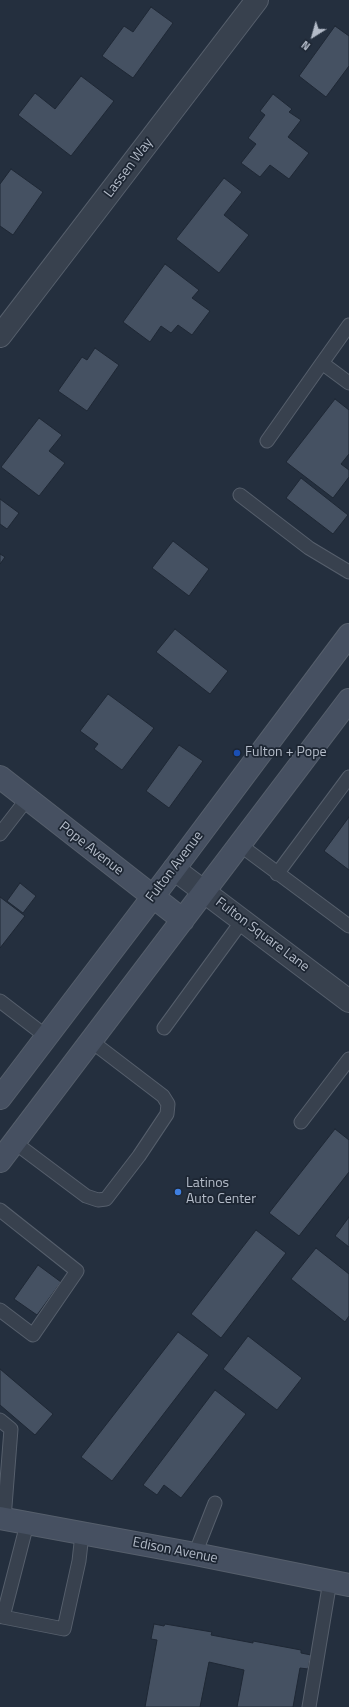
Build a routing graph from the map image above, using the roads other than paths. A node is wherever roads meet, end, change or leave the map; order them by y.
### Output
1 (257, 0) edge
2 (349, 325) edge
3 (0, 336) edge
4 (322, 363) junction
5 (349, 383) edge
6 (267, 441) dead end
7 (240, 495) dead end
8 (349, 572) edge
9 (349, 635) edge
10 (349, 700) edge
11 (0, 777) edge
12 (349, 777) edge
13 (28, 799) junction
14 (0, 834) edge
15 (240, 845) junction
16 (174, 869) junction
17 (277, 874) junction
18 (204, 892) junction
19 (153, 896) junction
20 (183, 920) junction
21 (242, 921) junction
22 (349, 926) edge
23 (0, 1001) edge
24 (349, 1001) edge
25 (164, 1028) dead end
26 (47, 1037) junction
27 (91, 1041) junction
28 (349, 1059) edge
29 (0, 1098) edge
30 (301, 1122) dead end
31 (14, 1142) junction
32 (0, 1161) edge
33 (0, 1210) edge
34 (0, 1310) edge
35 (0, 1420) edge
36 (5, 1459) edge
37 (215, 1503) dead end
38 (2, 1518) edge
39 (27, 1524) junction
40 (82, 1534) junction
41 (195, 1554) junction
42 (340, 1583) edge
43 (309, 1707) edge

1 - 3 street, Lassen Way
2 - 4 lane
4 - 5 lane
4 - 6 lane
7 - 8 lane
9 - 16 main road, Fulton Avenue
10 - 15 main road
11 - 13 main road, Pope Avenue
12 - 17 lane
13 - 14 lane
13 - 19 main road, Pope Avenue
15 - 17 lane
15 - 18 main road
16 - 18 street, Fulton Square Lane
16 - 19 main road, Fulton Avenue
17 - 22 lane
18 - 20 main road
18 - 21 street, Fulton Square Lane
19 - 20 main road, Pope Avenue
19 - 26 main road, Fulton Avenue
20 - 27 main road
21 - 24 street, Fulton Square Lane
21 - 25 lane
23 - 26 lane
26 - 29 main road, Fulton Avenue
27 - 31 main road
27 - 31 lane
28 - 30 lane
31 - 32 main road
33 - 34 lane
35 - 36 lane
36 - 38 lane
37 - 41 lane
38 - 39 main road, Edison Avenue
39 - 40 main road, Edison Avenue
39 - 40 lane
40 - 41 main road, Edison Avenue
41 - 42 main road, Edison Avenue
42 - 43 lane

